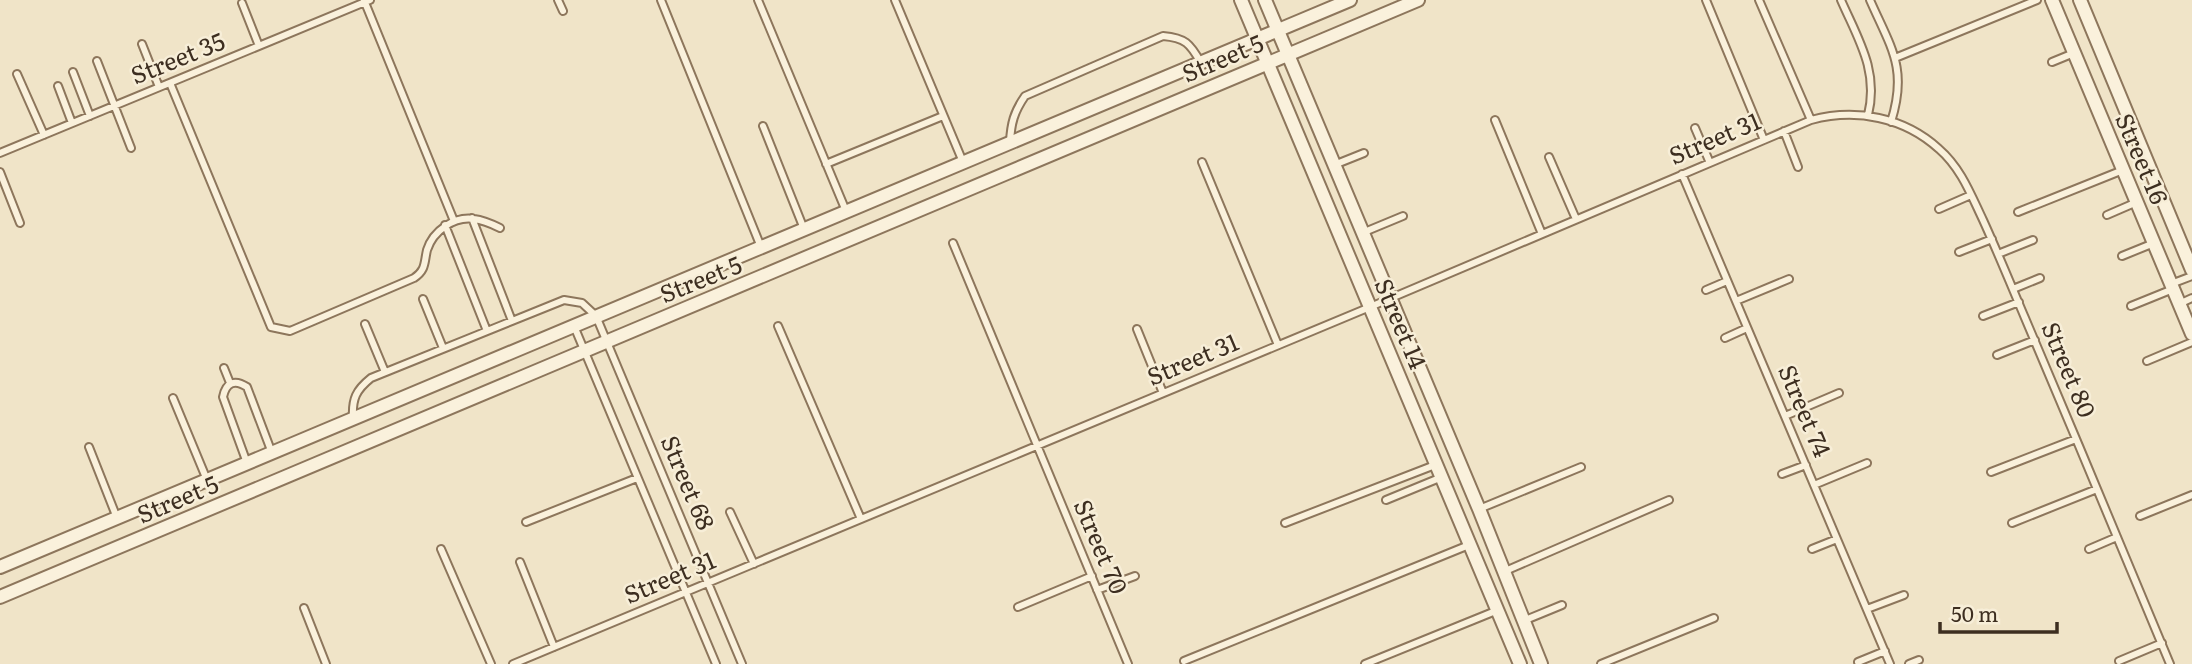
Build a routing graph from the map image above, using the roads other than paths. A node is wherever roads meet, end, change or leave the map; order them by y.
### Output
1 (558, 0) edge
2 (661, 0) edge
3 (758, 0) edge
4 (895, 0) edge
5 (1241, 0) edge
6 (1265, 0) edge
7 (1350, 0) edge
8 (1418, 0) edge
9 (1706, 0) edge
10 (1759, 0) edge
11 (1841, 0) edge
12 (1870, 0) edge
13 (2037, 0) edge
14 (2052, 0) edge
15 (2080, 0) edge
16 (366, 1) edge
17 (242, 3) dead end
18 (563, 11) dead end
19 (1278, 30) junction
20 (1258, 39) junction
21 (142, 44) dead end
22 (259, 46) junction
23 (2074, 53) junction
24 (1288, 55) junction
25 (1895, 58) junction
26 (97, 61) dead end
27 (2052, 62) dead end
28 (1200, 63) junction
29 (1268, 63) junction
30 (73, 72) dead end
31 (17, 74) dead end
32 (170, 83) junction
33 (58, 86) dead end
34 (159, 87) junction
35 (115, 106) junction
36 (90, 116) junction
37 (943, 116) junction
38 (1868, 116) junction
39 (1495, 120) dead end
40 (1811, 120) junction
41 (1891, 122) junction
42 (72, 123) junction
43 (764, 126) dead end
44 (1695, 128) dead end
45 (1784, 131) junction
46 (44, 135) junction
47 (1764, 140) junction
48 (1010, 143) junction
49 (131, 148) dead end
50 (0, 153) edge
51 (1364, 153) dead end
52 (1549, 157) dead end
53 (963, 162) junction
54 (1202, 162) dead end
55 (1710, 163) junction
56 (826, 164) junction
57 (1334, 165) junction
58 (1798, 167) dead end
59 (2123, 170) junction
60 (0, 172) edge
61 (1682, 174) junction
62 (1971, 195) junction
63 (2137, 202) junction
64 (1939, 209) dead end
65 (846, 212) junction
66 (2018, 212) dead end
67 (2107, 215) dead end
68 (1403, 216) dead end
69 (472, 218) junction
70 (1576, 219) junction
71 (454, 221) junction
72 (20, 223) dead end
73 (445, 225) junction
74 (500, 228) dead end
75 (804, 229) junction
76 (1362, 233) junction
77 (1542, 234) junction
78 (1992, 239) junction
79 (2033, 240) dead end
80 (953, 243) dead end
81 (2154, 243) junction
82 (761, 247) junction
83 (1959, 252) dead end
84 (1998, 254) junction
85 (2122, 256) dead end
86 (2192, 270) edge
87 (2192, 276) edge
88 (2040, 278) dead end
89 (1789, 279) dead end
90 (1727, 281) junction
91 (2172, 286) junction
92 (2013, 289) junction
93 (1706, 290) dead end
94 (1390, 298) junction
95 (2192, 298) edge
96 (423, 299) dead end
97 (1736, 302) junction
98 (2018, 302) junction
99 (2179, 304) junction
100 (2131, 306) dead end
101 (1370, 307) junction
102 (596, 316) junction
103 (1983, 316) dead end
104 (512, 321) junction
105 (365, 324) dead end
106 (574, 326) junction
107 (778, 326) dead end
108 (1748, 328) junction
109 (1137, 329) dead end
110 (486, 331) junction
111 (2192, 334) edge
112 (1725, 338) dead end
113 (2035, 340) junction
114 (607, 341) junction
115 (2192, 342) edge
116 (1278, 345) junction
117 (443, 348) junction
118 (584, 351) junction
119 (1997, 355) dead end
120 (2147, 361) dead end
121 (224, 368) dead end
122 (385, 372) junction
123 (230, 383) junction
124 (1163, 393) junction
125 (1839, 393) dead end
126 (173, 398) dead end
127 (1785, 416) junction
128 (353, 419) junction
129 (2076, 439) junction
130 (1037, 446) junction
131 (89, 447) dead end
132 (272, 453) junction
133 (247, 463) junction
134 (1867, 463) dead end
135 (1437, 464) junction
136 (1805, 465) junction
137 (1581, 467) dead end
138 (1991, 472) dead end
139 (1782, 474) dead end
140 (1442, 477) junction
141 (637, 478) junction
142 (207, 480) junction
143 (1814, 485) junction
144 (2097, 489) junction
145 (2192, 495) edge
146 (1386, 500) dead end
147 (1669, 500) dead end
148 (1479, 509) junction
149 (730, 512) dead end
150 (2140, 516) dead end
151 (117, 518) junction
152 (861, 519) junction
153 (526, 522) dead end
154 (1285, 523) dead end
155 (2012, 523) dead end
156 (2117, 537) junction
157 (1837, 539) junction
158 (1471, 544) junction
159 (441, 549) dead end
160 (1812, 549) dead end
161 (2089, 550) dead end
162 (520, 562) dead end
163 (754, 564) junction
164 (0, 567) edge
165 (1503, 572) junction
166 (1092, 576) junction
167 (1135, 576) dead end
168 (708, 583) junction
169 (1097, 590) junction
170 (685, 593) junction
171 (1904, 595) dead end
172 (0, 597) edge
173 (1562, 606) dead end
174 (1018, 607) dead end
175 (304, 608) dead end
176 (1867, 609) junction
177 (1497, 610) junction
178 (1714, 618) dead end
179 (1523, 621) junction
180 (2162, 643) junction
181 (554, 647) junction
182 (1885, 651) junction
183 (1919, 660) dead end
184 (1184, 661) dead end
185 (2119, 661) dead end
186 (1858, 662) dead end
187 (326, 664) edge
188 (491, 664) edge
189 (513, 664) edge
190 (716, 664) edge
191 (742, 664) edge
192 (1128, 664) edge
193 (1365, 664) edge
194 (1520, 664) edge
195 (1541, 664) edge
196 (1601, 664) edge
197 (1891, 664) edge
198 (1909, 664) edge
199 (2171, 664) edge

1 - 18 lane
2 - 82 lane
3 - 56 lane
4 - 37 lane
5 - 20 street, Street 14
6 - 19 street, Street 14
7 - 19 street, Street 5
8 - 24 street, Street 5
9 - 47 lane
10 - 40 lane
11 - 38 lane
12 - 25 lane
13 - 25 lane
14 - 23 street, Street 16
15 - 86 street, Street 16
16 - 22 lane, Street 35
16 - 71 lane
17 - 22 lane
19 - 20 street, Street 5
19 - 24 street, Street 14
20 - 28 street, Street 5
20 - 29 street, Street 14
21 - 34 lane
22 - 32 lane, Street 35
23 - 27 lane
23 - 59 street, Street 16
24 - 29 street, Street 5
24 - 57 street, Street 14
25 - 41 lane
26 - 35 lane
28 - 48 street, Street 5
28 - 48 lane
29 - 101 street, Street 14
29 - 114 street, Street 5
30 - 36 lane
31 - 46 lane
32 - 34 lane, Street 35
32 - 73 lane
33 - 42 lane
34 - 35 lane, Street 35
35 - 36 lane, Street 35
35 - 49 lane
36 - 42 lane, Street 35
37 - 53 lane
37 - 56 lane
38 - 40 lane, Street 31
38 - 41 lane, Street 31
39 - 77 lane
40 - 45 lane, Street 31
41 - 62 lane, Street 80
42 - 46 lane, Street 35
43 - 75 lane
44 - 55 lane
45 - 47 lane, Street 31
45 - 58 lane
46 - 50 lane, Street 35
47 - 55 lane, Street 31
48 - 53 street, Street 5
51 - 57 lane
52 - 70 lane
53 - 65 street, Street 5
54 - 116 lane
55 - 61 lane, Street 31
56 - 65 lane
57 - 76 street, Street 14
59 - 63 street, Street 16
59 - 66 lane
60 - 72 lane
61 - 70 lane, Street 31
61 - 90 lane, Street 74
62 - 64 lane
62 - 78 lane, Street 80
63 - 67 lane
63 - 81 street, Street 16
65 - 75 street, Street 5
68 - 76 lane
69 - 71 lane
69 - 74 lane
69 - 104 lane
70 - 77 lane, Street 31
71 - 73 lane
73 - 110 lane
75 - 82 street, Street 5
76 - 94 street, Street 14
77 - 94 lane, Street 31
78 - 83 lane
78 - 84 lane, Street 80
79 - 84 lane
80 - 130 lane, Street 70
81 - 85 lane
81 - 91 street, Street 16
82 - 102 street, Street 5
84 - 92 lane, Street 80
87 - 91 lane
88 - 92 lane
89 - 97 lane
90 - 93 lane
90 - 97 lane, Street 74
91 - 99 street, Street 16
91 - 100 lane
92 - 98 lane, Street 80
94 - 101 lane, Street 31
94 - 148 street, Street 14
95 - 99 lane
96 - 117 lane
97 - 108 lane, Street 74
98 - 103 lane
98 - 113 lane, Street 80
99 - 111 street, Street 16
101 - 116 lane, Street 31
101 - 135 street, Street 14
102 - 104 lane
102 - 106 street, Street 5
102 - 114 lane, Street 68
104 - 110 lane
105 - 122 lane
106 - 118 lane, Street 68
106 - 128 street, Street 5
107 - 152 lane
108 - 112 lane
108 - 127 lane, Street 74
109 - 124 lane
110 - 117 lane
113 - 119 lane
113 - 129 lane, Street 80
114 - 118 street, Street 5
114 - 168 lane, Street 68
115 - 120 lane
116 - 124 lane, Street 31
117 - 122 lane
118 - 141 lane, Street 68
118 - 172 street, Street 5
121 - 123 lane
122 - 128 lane
123 - 132 lane
123 - 133 lane
124 - 130 lane, Street 31
125 - 127 lane
126 - 142 lane
127 - 136 lane, Street 74
128 - 132 street, Street 5
129 - 138 lane
129 - 144 lane, Street 80
130 - 152 lane, Street 31
130 - 166 lane, Street 70
131 - 151 lane
132 - 133 street, Street 5
133 - 142 street, Street 5
134 - 143 lane
135 - 140 street, Street 14
135 - 154 lane
136 - 139 lane
136 - 143 lane, Street 74
137 - 148 lane
140 - 146 lane
140 - 158 street, Street 14
141 - 153 lane
141 - 170 lane, Street 68
142 - 151 street, Street 5
143 - 157 lane, Street 74
144 - 155 lane
144 - 156 lane, Street 80
145 - 150 lane
147 - 165 lane
148 - 165 street, Street 14
149 - 163 lane
151 - 164 street, Street 5
152 - 163 lane, Street 31
156 - 161 lane
156 - 180 lane, Street 80
157 - 160 lane
157 - 176 lane, Street 74
158 - 177 street, Street 14
158 - 184 lane
159 - 188 lane
162 - 181 lane
163 - 168 lane, Street 31
165 - 179 street, Street 14
166 - 169 lane, Street 70
166 - 174 lane
167 - 169 lane
168 - 170 lane, Street 31
168 - 191 lane, Street 68
169 - 192 lane, Street 70
170 - 181 lane, Street 31
170 - 190 lane, Street 68
171 - 176 lane
173 - 179 lane
175 - 187 lane
176 - 182 lane, Street 74
177 - 193 lane
177 - 194 street, Street 14
178 - 196 lane
179 - 195 street, Street 14
180 - 185 lane
180 - 199 lane, Street 80
181 - 189 lane, Street 31
182 - 186 lane
182 - 197 lane, Street 74
183 - 198 lane

